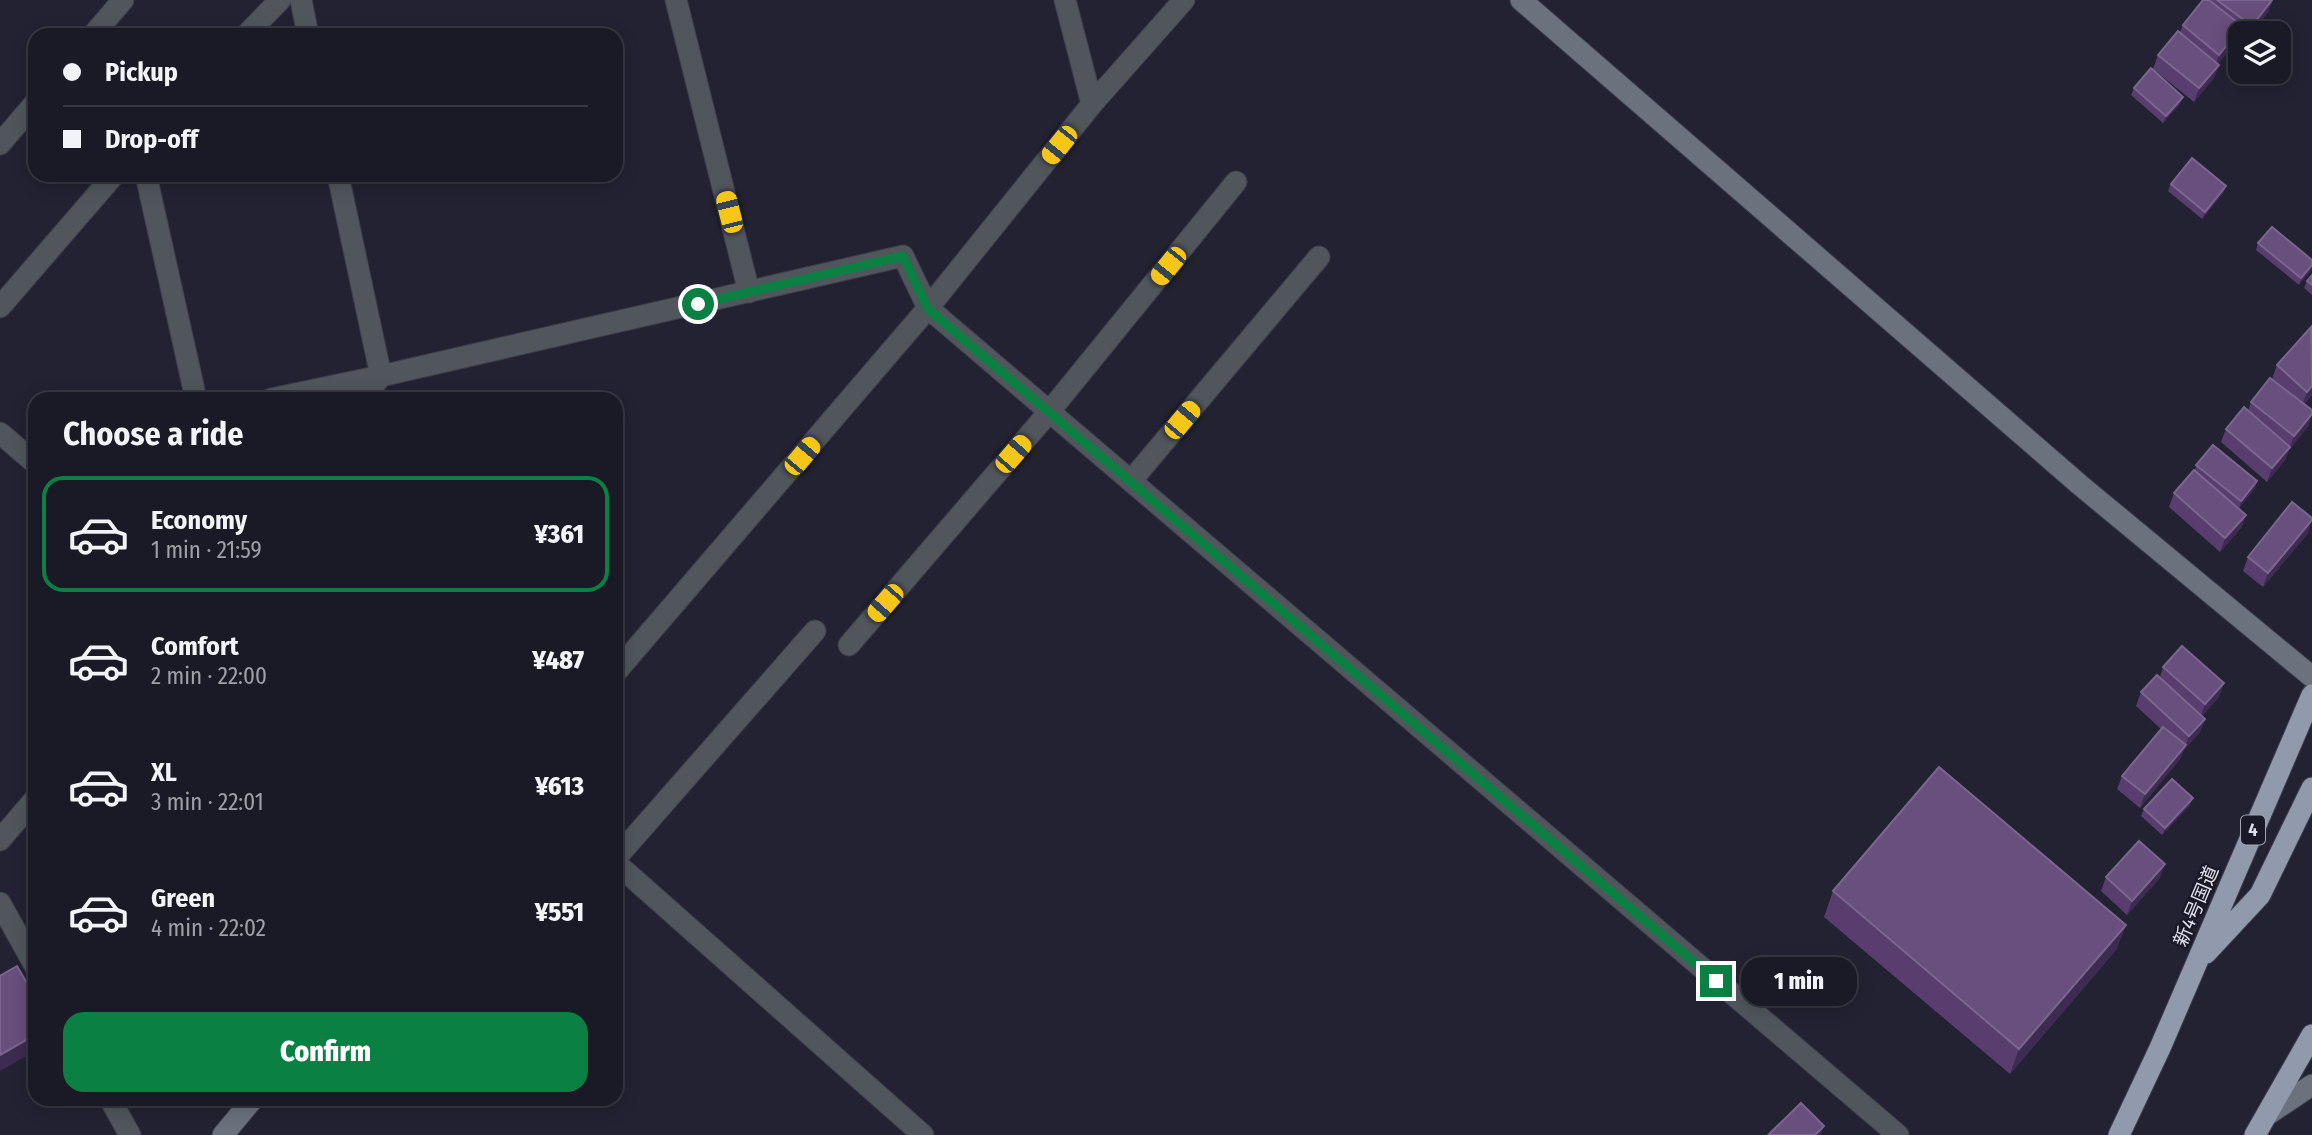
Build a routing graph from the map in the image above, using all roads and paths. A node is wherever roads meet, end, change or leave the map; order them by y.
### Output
1 (123, 0) edge
2 (279, 0) edge
3 (301, 0) edge
4 (676, 0) edge
5 (1065, 0) edge
6 (1184, 0) edge
7 (1521, 0) edge
8 (99, 28) edge
9 (253, 28) edge
10 (307, 28) edge
11 (1092, 104) junction
12 (28, 111) edge
13 (0, 144) edge
14 (108, 182) edge
15 (148, 182) edge
16 (339, 182) edge
17 (1237, 183) dead end
18 (1319, 257) dead end
19 (749, 292) junction
20 (0, 307) edge
21 (928, 309) junction
22 (381, 376) junction
23 (195, 392) edge
24 (304, 392) edge
25 (368, 392) edge
26 (1049, 412) junction
27 (0, 433) edge
28 (28, 457) edge
29 (1130, 481) junction
30 (815, 631) dead end
31 (849, 645) dead end
32 (623, 664) edge
33 (2312, 677) edge
34 (2312, 695) edge
35 (2312, 788) edge
36 (28, 807) edge
37 (0, 840) edge
38 (623, 850) edge
39 (623, 869) edge
40 (0, 903) edge
41 (28, 953) edge
42 (2195, 965) junction
43 (2312, 1035) edge
44 (2312, 1085) edge
45 (114, 1106) edge
46 (247, 1106) edge
47 (2270, 1113) junction
48 (130, 1135) edge
49 (223, 1135) edge
50 (923, 1135) edge
51 (1898, 1135) edge
52 (2119, 1135) edge
53 (2255, 1135) edge

1 - 8 street
2 - 9 street
3 - 10 street
4 - 19 street
5 - 11 street
6 - 11 street
7 - 33 street
11 - 21 street
12 - 13 street
14 - 20 street
15 - 23 street
16 - 22 street
17 - 26 street
18 - 29 street
19 - 21 street
19 - 22 street
21 - 26 street
21 - 32 street
22 - 24 street
22 - 25 street
26 - 29 street
26 - 31 street
27 - 28 street
29 - 51 street
30 - 38 street
34 - 42 highway, 新4号国道 / 4
35 - 42 highway
36 - 37 street
39 - 50 street
40 - 41 street
42 - 52 highway, 新4号国道 / 4
43 - 47 highway
44 - 47 street
45 - 48 street
46 - 49 street
47 - 53 highway

